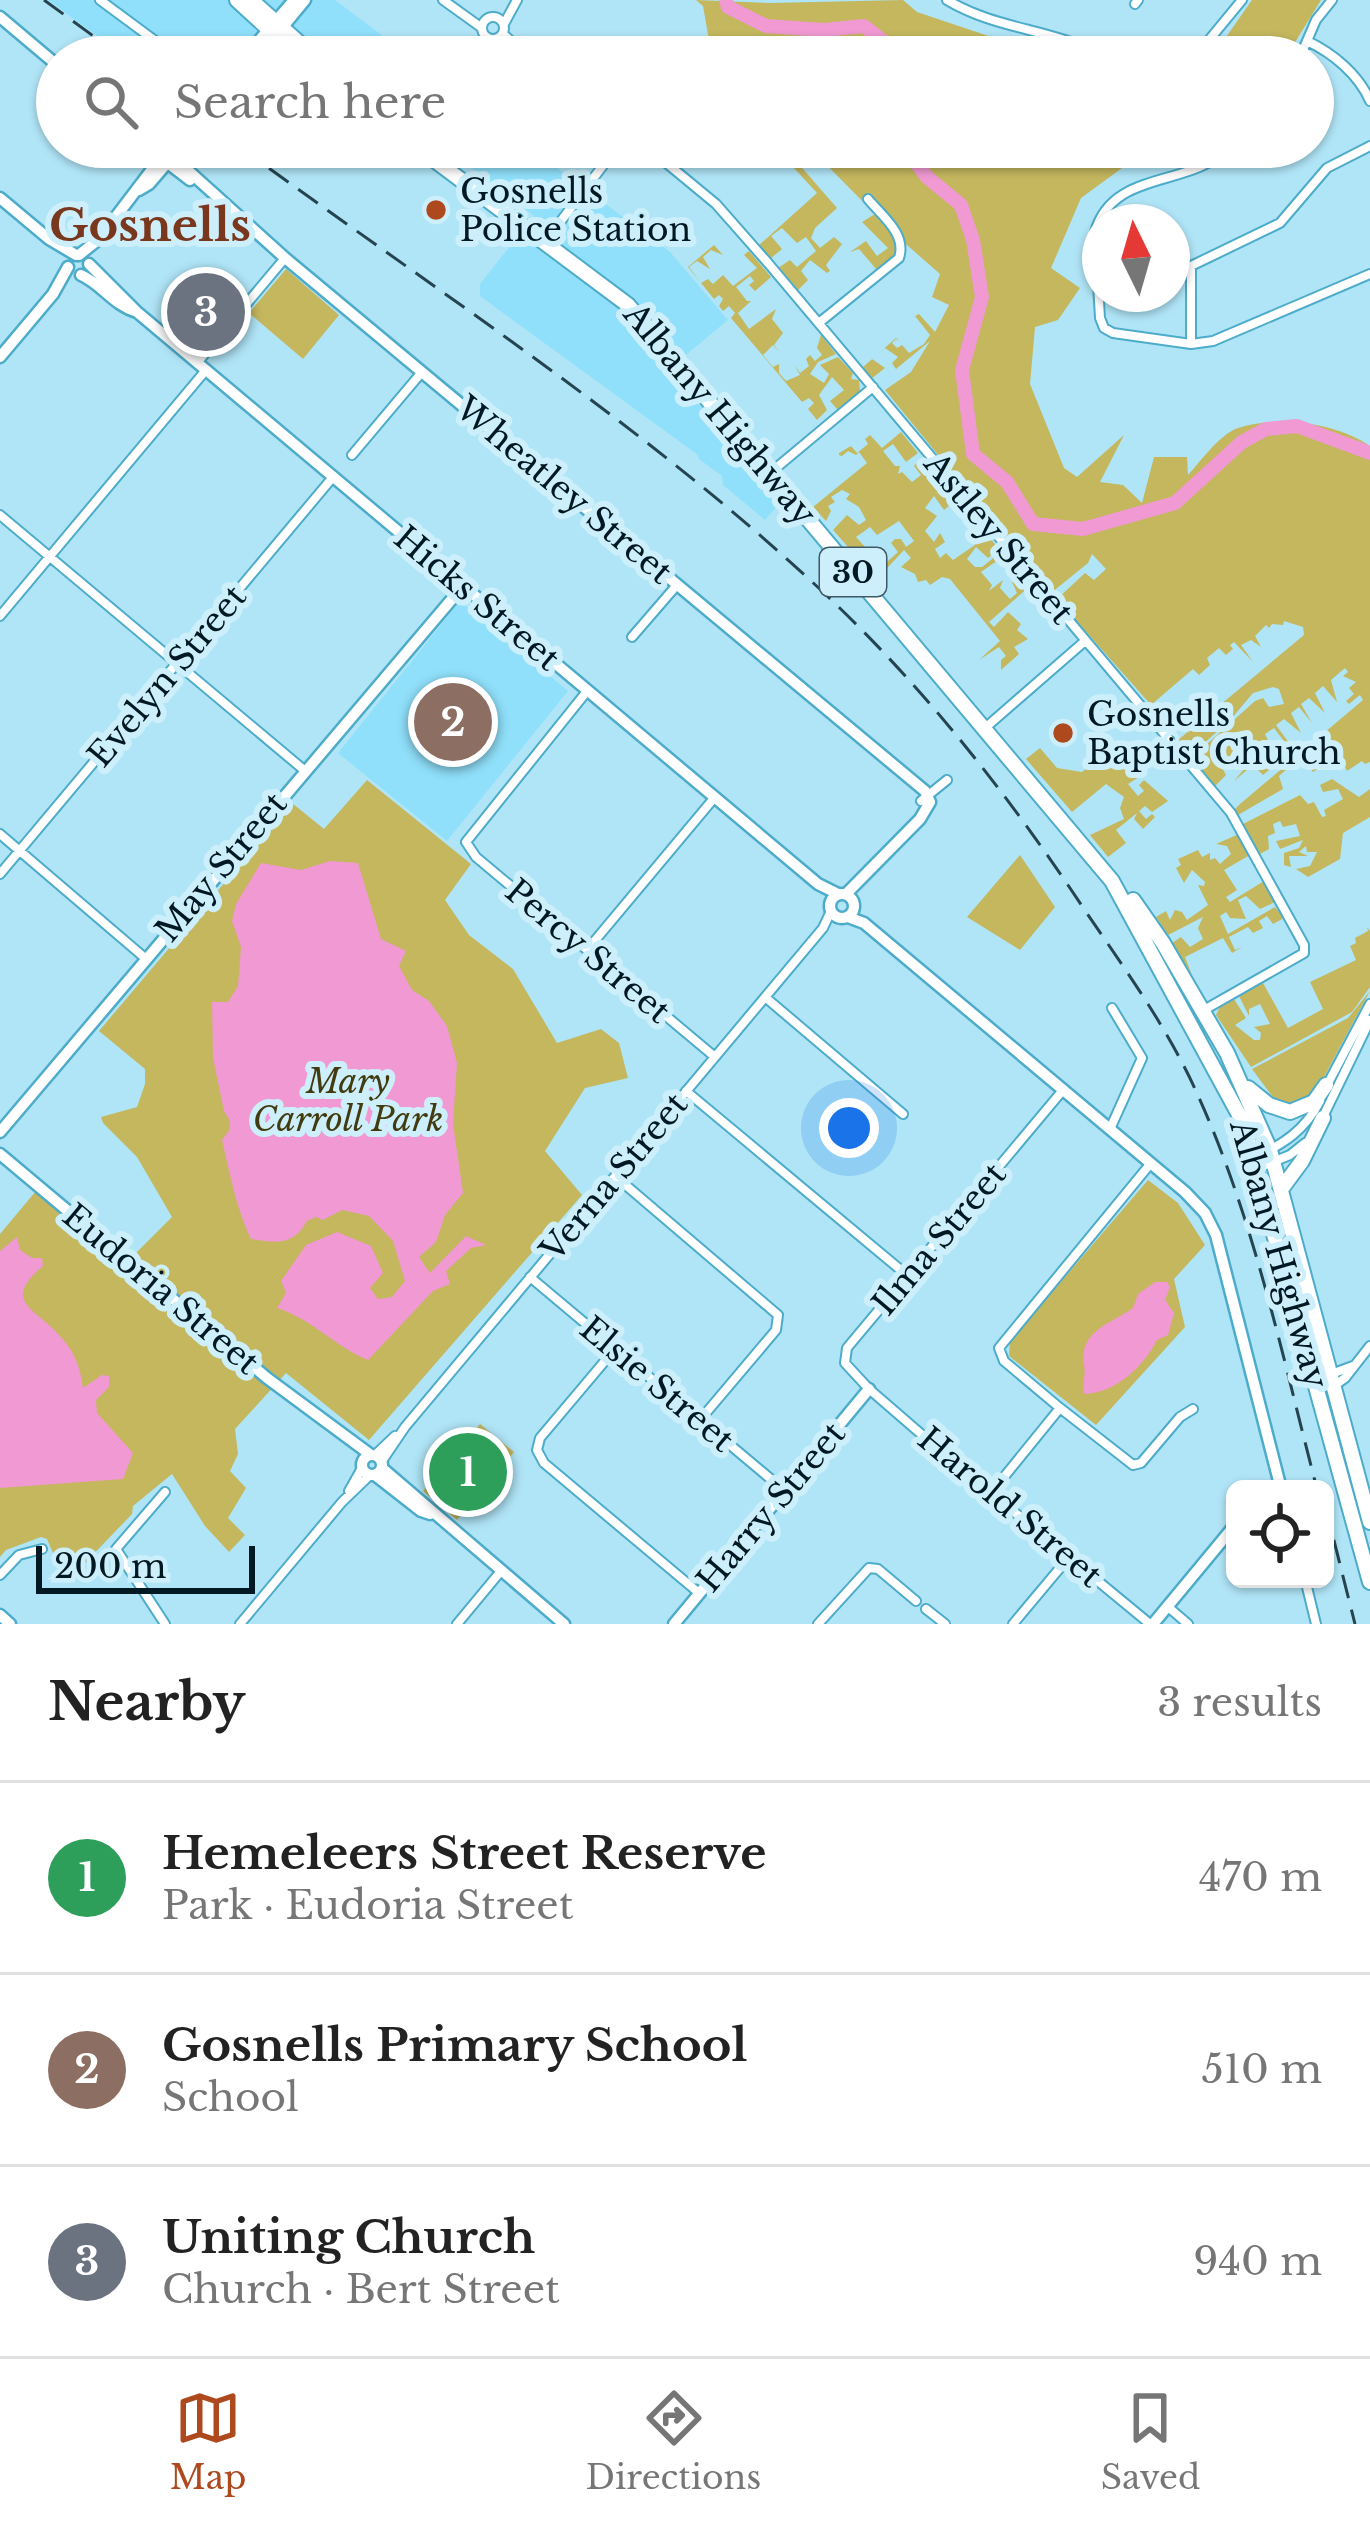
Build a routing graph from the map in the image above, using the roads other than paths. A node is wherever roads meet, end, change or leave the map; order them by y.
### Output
1 (100, 0) edge
2 (237, 0) edge
3 (251, 0) edge
4 (293, 0) edge
5 (305, 0) edge
6 (447, 0) edge
7 (517, 0) edge
8 (946, 0) edge
9 (1225, 0) edge
10 (1332, 0) edge
11 (1238, 4) edge
12 (0, 17) edge
13 (497, 27) junction
14 (482, 28) junction
15 (276, 29) junction
16 (149, 36) edge
17 (268, 36) edge
18 (271, 36) edge
19 (282, 36) edge
20 (286, 36) edge
21 (503, 36) edge
22 (507, 36) edge
23 (1056, 36) edge
24 (1212, 36) edge
25 (1309, 36) edge
26 (36, 47) edge
27 (1334, 58) edge
28 (1370, 101) edge
29 (1370, 146) edge
30 (1353, 157) junction
31 (1370, 158) edge
32 (1334, 165) edge
33 (156, 168) edge
34 (184, 168) edge
35 (445, 168) edge
36 (456, 168) edge
37 (599, 168) edge
38 (671, 168) edge
39 (1192, 168) edge
40 (1327, 168) edge
41 (0, 198) edge
42 (868, 199) dead end
43 (546, 240) junction
44 (285, 259) junction
45 (78, 265) junction
46 (1370, 274) edge
47 (820, 322) junction
48 (1191, 344) junction
49 (0, 357) edge
50 (201, 366) junction
51 (423, 371) junction
52 (873, 387) junction
53 (352, 454) dead end
54 (770, 473) junction
55 (333, 477) junction
56 (0, 515) edge
57 (50, 557) junction
58 (459, 583) junction
59 (677, 585) junction
60 (0, 616) edge
61 (632, 637) dead end
62 (1085, 641) junction
63 (178, 664) junction
64 (588, 690) junction
65 (985, 728) junction
66 (304, 770) junction
67 (947, 780) dead end
68 (716, 796) junction
69 (925, 799) junction
70 (0, 834) edge
71 (20, 851) junction
72 (0, 874) edge
73 (1112, 881) junction
74 (843, 906) junction
75 (587, 950) junction
76 (145, 958) junction
77 (765, 998) junction
78 (1370, 1004) edge
79 (1112, 1007) dead end
80 (1203, 1011) junction
81 (1370, 1020) edge
82 (715, 1057) junction
83 (1240, 1079) junction
84 (1326, 1085) junction
85 (1064, 1090) junction
86 (686, 1091) junction
87 (903, 1114) dead end
88 (1323, 1118) junction
89 (1110, 1129) junction
90 (0, 1132) edge
91 (0, 1154) edge
92 (1272, 1156) junction
93 (1256, 1162) junction
94 (1151, 1163) junction
95 (615, 1176) junction
96 (1282, 1188) junction
97 (908, 1276) junction
98 (530, 1277) junction
99 (1370, 1346) edge
100 (615, 1349) junction
101 (1324, 1384) junction
102 (869, 1390) junction
103 (1060, 1408) junction
104 (1193, 1409) dead end
105 (700, 1420) junction
106 (372, 1465) junction
107 (1283, 1480) edge
108 (785, 1491) junction
109 (165, 1492) dead end
110 (991, 1493) junction
111 (1370, 1522) edge
112 (1226, 1536) edge
113 (1365, 1546) edge
114 (42, 1549) dead end
115 (1070, 1556) junction
116 (501, 1571) junction
117 (0, 1575) edge
118 (1370, 1582) edge
119 (1307, 1588) edge
120 (699, 1593) junction
121 (916, 1601) dead end
122 (1167, 1606) junction
123 (926, 1609) dead end
124 (0, 1615) edge
125 (10, 1624) edge
126 (165, 1624) edge
127 (240, 1624) edge
128 (457, 1624) edge
129 (564, 1624) edge
130 (674, 1624) edge
131 (818, 1624) edge
132 (945, 1624) edge
133 (1013, 1624) edge
134 (1151, 1624) edge
135 (1188, 1624) edge
136 (1316, 1624) edge

1 - 16 street
2 - 15 highway
3 - 15 highway
4 - 15 street
5 - 15 street
6 - 13 street
6 - 14 street
7 - 13 street
8 - 23 street
9 - 11 street
10 - 25 street
11 - 24 street
12 - 26 street
13 - 14 street
13 - 14 street
13 - 21 street
13 - 22 street
15 - 17 street
15 - 18 street
15 - 19 highway
15 - 20 highway
27 - 28 street
29 - 30 street
30 - 31 street
30 - 32 street
33 - 45 street
34 - 44 street, Wheatley Street
35 - 43 highway, Albany Highway / 30
36 - 43 highway, Albany Highway / 30
37 - 43 street
38 - 47 street, Astley Street
39 - 48 street
40 - 48 street
41 - 45 street, Hicks Street
42 - 47 street
43 - 54 highway, Albany Highway / 30
44 - 50 street
44 - 51 street, Wheatley Street
45 - 49 street
45 - 50 street, Hicks Street
46 - 48 street
47 - 52 street, Astley Street
50 - 55 street, Hicks Street
50 - 57 street
51 - 53 street
51 - 59 street, Wheatley Street
52 - 54 street
52 - 62 street, Astley Street
54 - 65 highway, Albany Highway / 30
55 - 58 street, Hicks Street
55 - 63 street, Evelyn Street
56 - 57 street
57 - 60 street
57 - 63 street
58 - 64 street, Hicks Street
58 - 66 street, May Street
59 - 61 street
59 - 69 street, Wheatley Street
62 - 65 street
62 - 80 street, Astley Street
63 - 66 street
63 - 71 street, Evelyn Street
64 - 68 street, Hicks Street
64 - 75 street, Percy Street
65 - 73 highway, Albany Highway / 30
66 - 76 street, May Street
67 - 69 street, Verna Street
68 - 74 street, Hicks Street
68 - 75 street
69 - 74 street, Verna Street
70 - 71 street
71 - 72 street, Evelyn Street
71 - 76 street
73 - 80 highway, Albany Highway / 30
73 - 93 highway, Albany Highway / 30
74 - 77 street, Verna Street
74 - 85 street
75 - 82 street, Percy Street
76 - 90 street, May Street
77 - 82 street, Verna Street
77 - 87 street
78 - 84 street
79 - 89 street
80 - 83 highway, Albany Highway / 30
81 - 88 street
82 - 86 street, Verna Street
83 - 84 highway
83 - 92 highway, Albany Highway / 30
84 - 92 street
85 - 89 street
85 - 97 street, Ilma Street
86 - 95 street, Verna Street
86 - 97 street
88 - 92 street
88 - 96 highway
89 - 94 street
91 - 106 street, Eudoria Street
92 - 93 street
92 - 96 highway, Albany Highway / 30
93 - 101 highway, Albany Highway / 30
94 - 103 street
94 - 107 street
95 - 98 street, Verna Street
95 - 105 street
96 - 101 highway, Albany Highway / 30
97 - 102 street, Ilma Street
98 - 100 street, Elsie Street
98 - 106 street, Verna Street
99 - 101 street
100 - 105 street, Elsie Street
100 - 120 street
101 - 111 highway, Albany Highway / 30
101 - 113 highway, Albany Highway / 30
102 - 108 street, Harry Street
102 - 110 street, Harold Street
103 - 104 street
103 - 110 street
105 - 108 street, Elsie Street
106 - 116 street, Eudoria Street
106 - 127 street, Verna Street
108 - 120 street, Harry Street
109 - 126 street
110 - 115 street, Harold Street
112 - 122 street
113 - 118 highway, Albany Highway / 30
114 - 117 street
115 - 133 street
115 - 134 street, Harold Street
116 - 128 street
116 - 129 street, Eudoria Street
119 - 136 street
120 - 130 street, Harry Street
121 - 131 street
122 - 134 street
122 - 135 street
123 - 132 street
124 - 125 street

